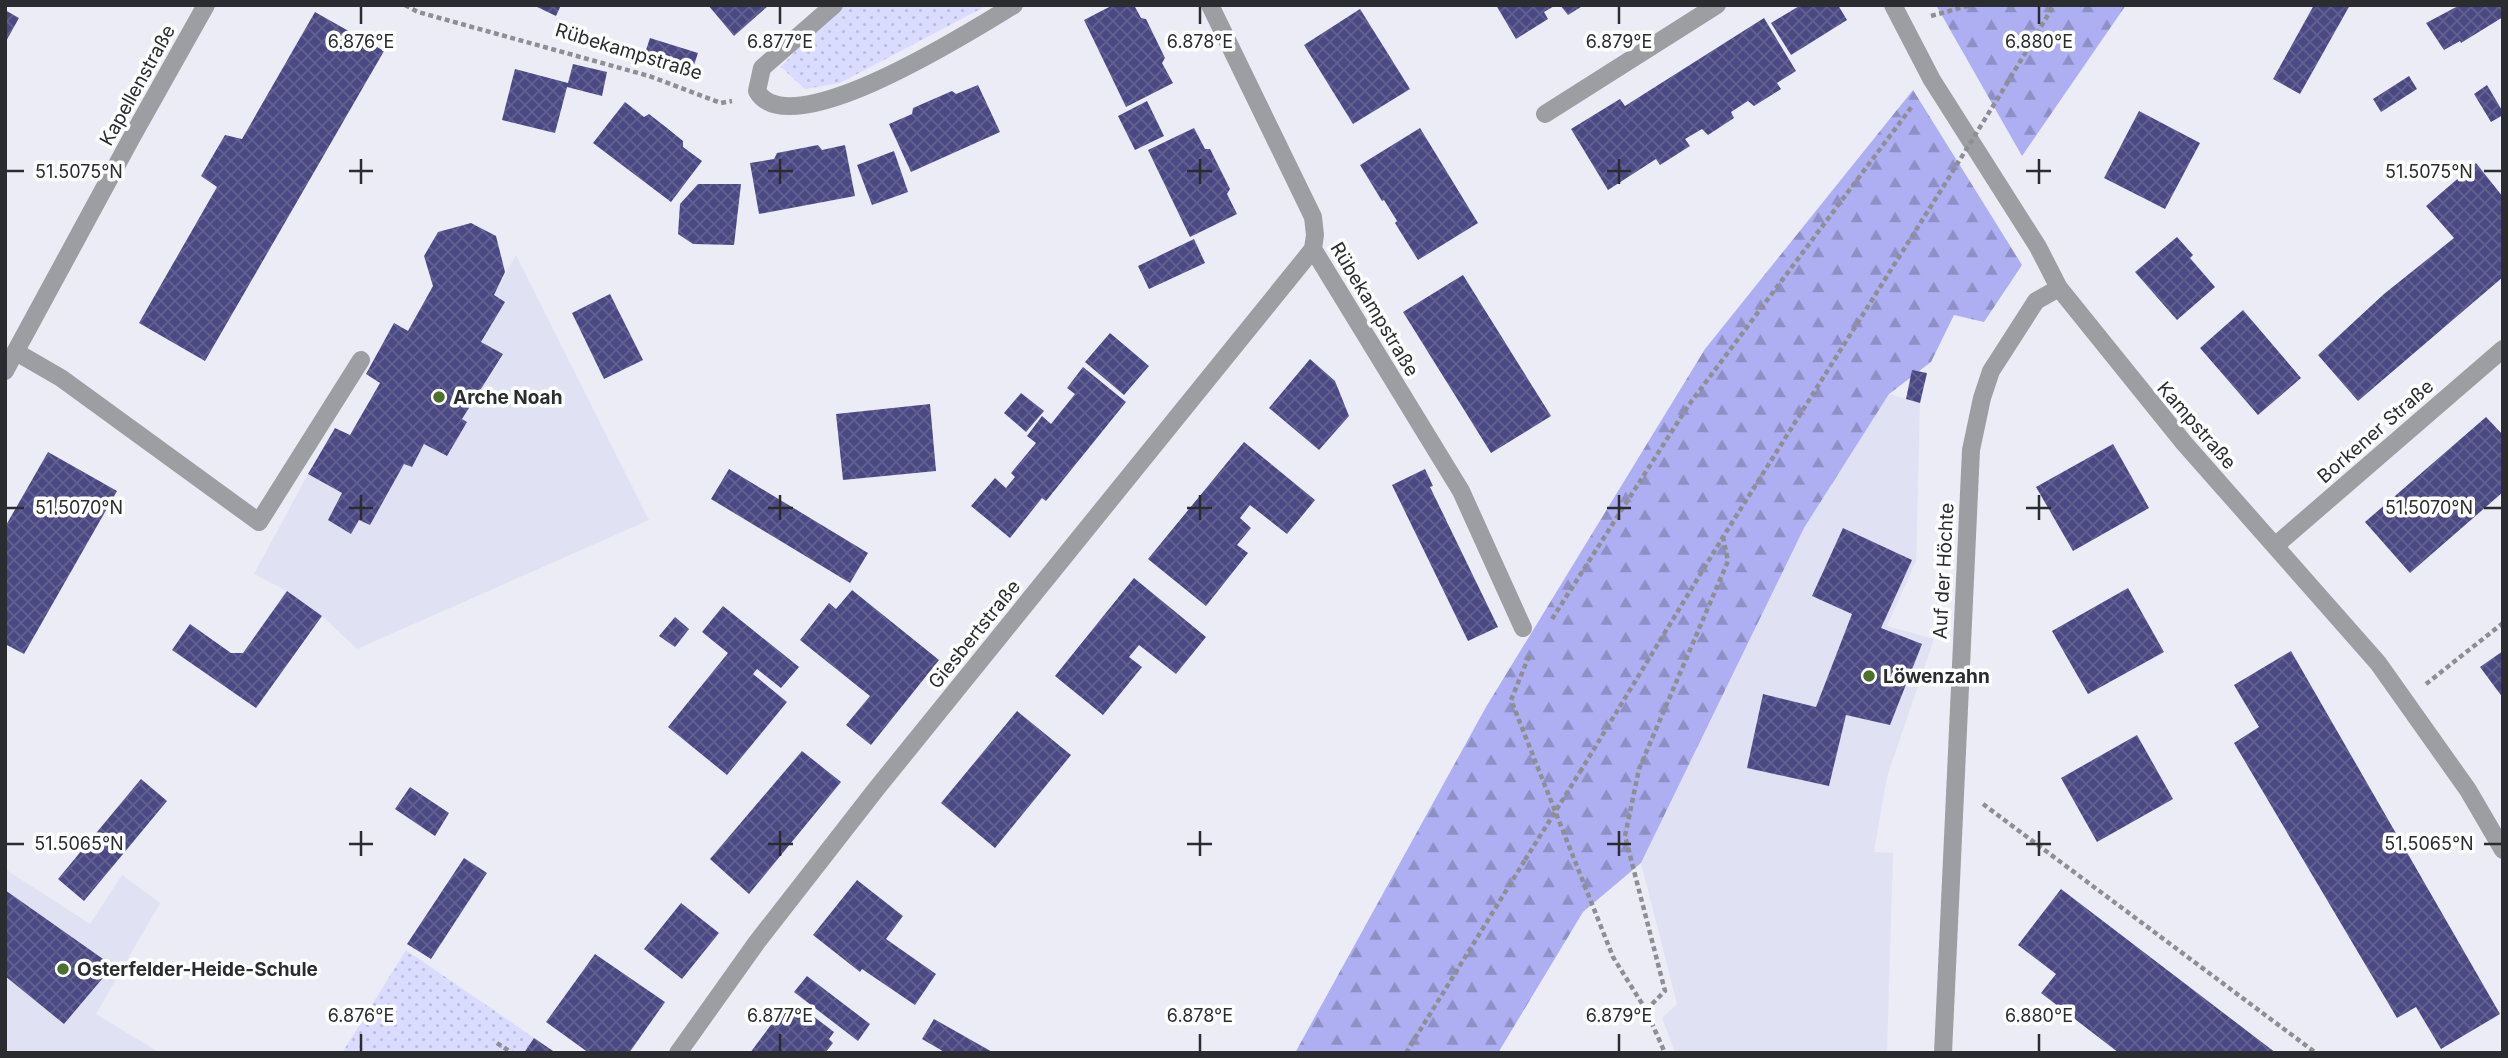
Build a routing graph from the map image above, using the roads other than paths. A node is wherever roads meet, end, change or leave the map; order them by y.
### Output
1 (206, 5) edge
2 (834, 5) edge
3 (1014, 5) edge
4 (1210, 5) edge
5 (1717, 5) edge
6 (1893, 5) edge
7 (1545, 114) dead end
8 (1313, 249) junction
9 (2059, 288) junction
10 (2503, 349) edge
11 (16, 352) junction
12 (361, 360) dead end
13 (5, 371) edge
14 (2276, 545) junction
15 (1523, 628) dead end
16 (2503, 850) edge
17 (678, 1053) edge
18 (1943, 1053) edge

1 - 11 street, Kapellenstraße
2 - 3 street
4 - 8 street, Rübekampstraße
5 - 7 street
6 - 9 street, Kampstraße
8 - 15 street, Rübekampstraße
8 - 17 street, Giesbertstraße
9 - 14 street, Kampstraße
9 - 18 street, Auf der Höchte
10 - 14 street, Borkener Straße
11 - 12 street
11 - 13 street, Kapellenstraße
14 - 16 street, Kampstraße

